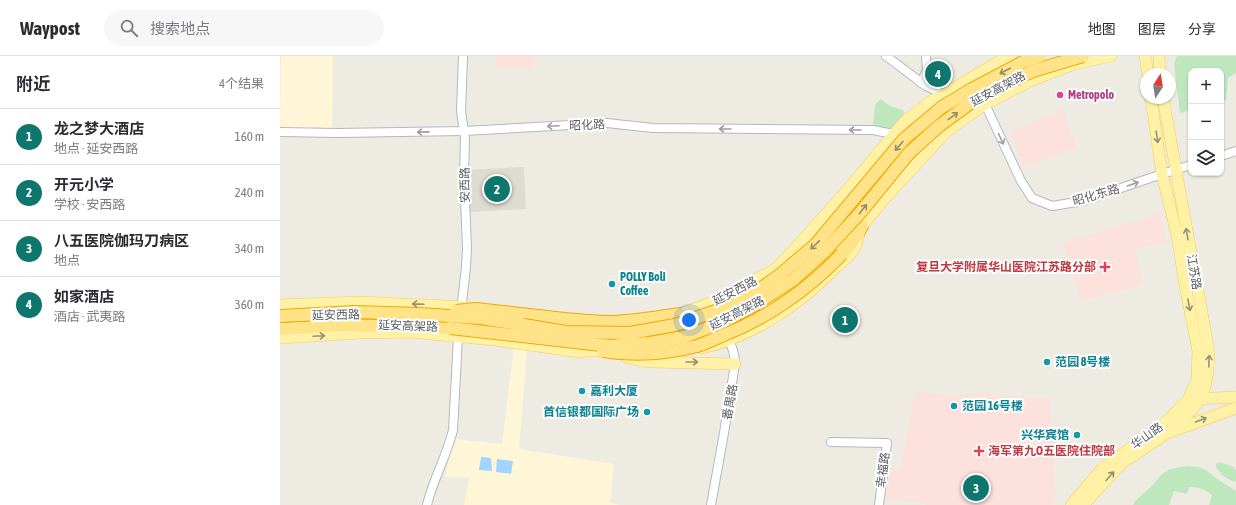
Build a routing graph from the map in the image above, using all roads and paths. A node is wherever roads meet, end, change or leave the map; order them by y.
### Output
1 (463, 56) edge
2 (886, 56) edge
3 (926, 56) edge
4 (1011, 56) edge
5 (1040, 56) edge
6 (1083, 56) edge
7 (1111, 56) edge
8 (1145, 56) edge
9 (1159, 56) edge
10 (1147, 68) edge
11 (1160, 68) edge
12 (921, 83) junction
13 (943, 95) junction
14 (985, 104) junction
15 (1152, 104) edge
16 (1164, 104) edge
17 (464, 131) junction
18 (280, 132) edge
19 (893, 134) junction
20 (1236, 150) edge
21 (1224, 155) edge
22 (1188, 167) edge
23 (1176, 170) junction
24 (1162, 174) junction
25 (862, 226) junction
26 (306, 304) junction
27 (708, 304) junction
28 (280, 305) edge
29 (461, 310) junction
30 (336, 314) junction
31 (419, 314) junction
32 (680, 314) junction
33 (280, 316) edge
34 (280, 329) edge
35 (722, 330) junction
36 (458, 337) junction
37 (280, 338) edge
38 (729, 340) junction
39 (575, 347) junction
40 (626, 357) junction
41 (735, 364) junction
42 (1236, 398) edge
43 (1200, 399) junction
44 (1188, 400) junction
45 (1236, 408) edge
46 (1167, 433) junction
47 (831, 442) dead end
48 (427, 505) edge
49 (711, 505) edge
50 (879, 505) edge
51 (1072, 505) edge
52 (1084, 505) edge

1 - 17 street, 安西路
2 - 12 street
3 - 12 street
4 - 13 main road, 延安西路
5 -> 31 highway, 延安高架路, bridge
39 -> 6 highway, 延安高架路, bridge
7 - 14 main road, 延安西路
8 - 10 main road
9 - 11 main road
12 - 13 street
13 - 14 street
13 - 19 main road, 延安西路
14 -> 24 street, 昭化东路
14 - 25 main road, 延安西路
15 -> 24 main road, 江苏路
16 - 23 main road, 江苏路
17 -> 18 street, 昭化路
19 -> 17 street, 昭化路
17 - 29 street, 安西路
19 - 27 main road, 延安西路
20 - 21 street
22 - 23 street, 昭化东路
23 - 24 street, 昭化东路
43 -> 23 main road, 江苏路
24 -> 44 main road, 江苏路
25 - 35 main road, 延安西路
25 - 38 main road, 延安西路
25 - 39 highway, bridge
26 - 28 main road
29 -> 26 main road
26 - 30 main road
27 - 32 main road, 延安西路
27 - 35 street, 番禺路
29 - 30 main road, 延安西路
29 - 32 main road, 延安西路
30 - 33 main road, 延安西路
31 - 32 highway, bridge
31 - 33 highway, 延安高架路, bridge
34 - 39 highway, 延安高架路, bridge
35 - 38 street, 番禺路
35 - 39 main road, 延安西路
37 -> 36 main road, 延安西路
36 - 39 main road, 延安西路
36 - 48 street
38 - 40 main road, 延安西路
38 - 41 street, 番禺路
39 - 40 main road, 延安西路
40 -> 41 main road
41 - 49 street, 番禺路
42 - 43 main road
43 - 44 main road
43 - 46 main road, 江苏路
44 - 51 main road, 华山路
46 -> 45 main road, 华山路
52 -> 46 main road, 华山路
47 - 50 street, 幸福路

